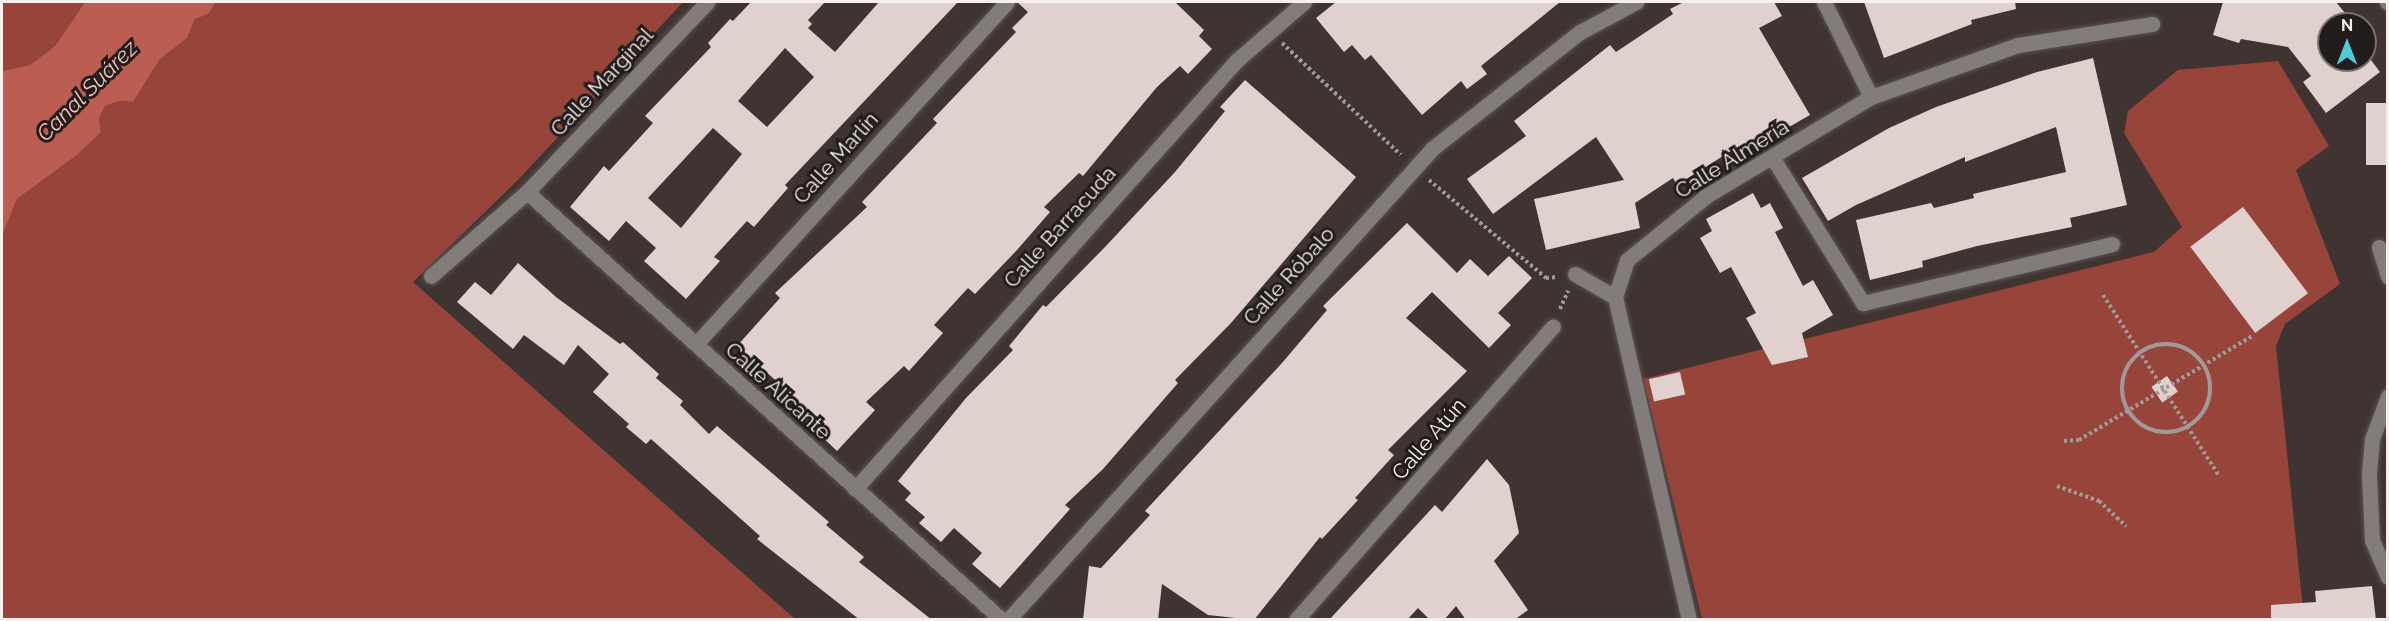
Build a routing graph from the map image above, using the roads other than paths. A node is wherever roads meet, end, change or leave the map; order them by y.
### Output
1 (707, 2) edge
2 (1007, 2) edge
3 (1304, 2) edge
4 (1636, 2) edge
5 (1824, 2) edge
6 (2152, 24) dead end
7 (1871, 97) junction
8 (1772, 157) junction
9 (527, 192) junction
10 (2112, 244) dead end
11 (2379, 247) dead end
12 (1575, 274) road end
13 (431, 276) dead end
14 (2388, 277) edge
15 (1615, 297) junction
16 (1553, 326) road end
17 (696, 344) junction
18 (2388, 396) edge
19 (855, 489) junction
20 (2388, 577) edge
21 (1002, 620) edge
22 (1008, 620) edge
23 (1296, 620) edge
24 (1689, 620) edge

1 - 9 street, Calle Marginal
2 - 17 street, Calle Marlín
3 - 19 street, Calle Barracuda
4 - 22 street, Calle Róbalo
5 - 7 street
6 - 7 street, Calle Almería
7 - 8 street, Calle Almería
8 - 10 street
8 - 15 street, Calle Almería
9 - 13 street, Calle Marginal
9 - 17 street, Calle Alicante
11 - 14 street
12 - 15 street
15 - 24 street
16 - 23 street, Calle Atún
17 - 19 street, Calle Alicante
18 - 20 street
19 - 21 street, Calle Alicante

